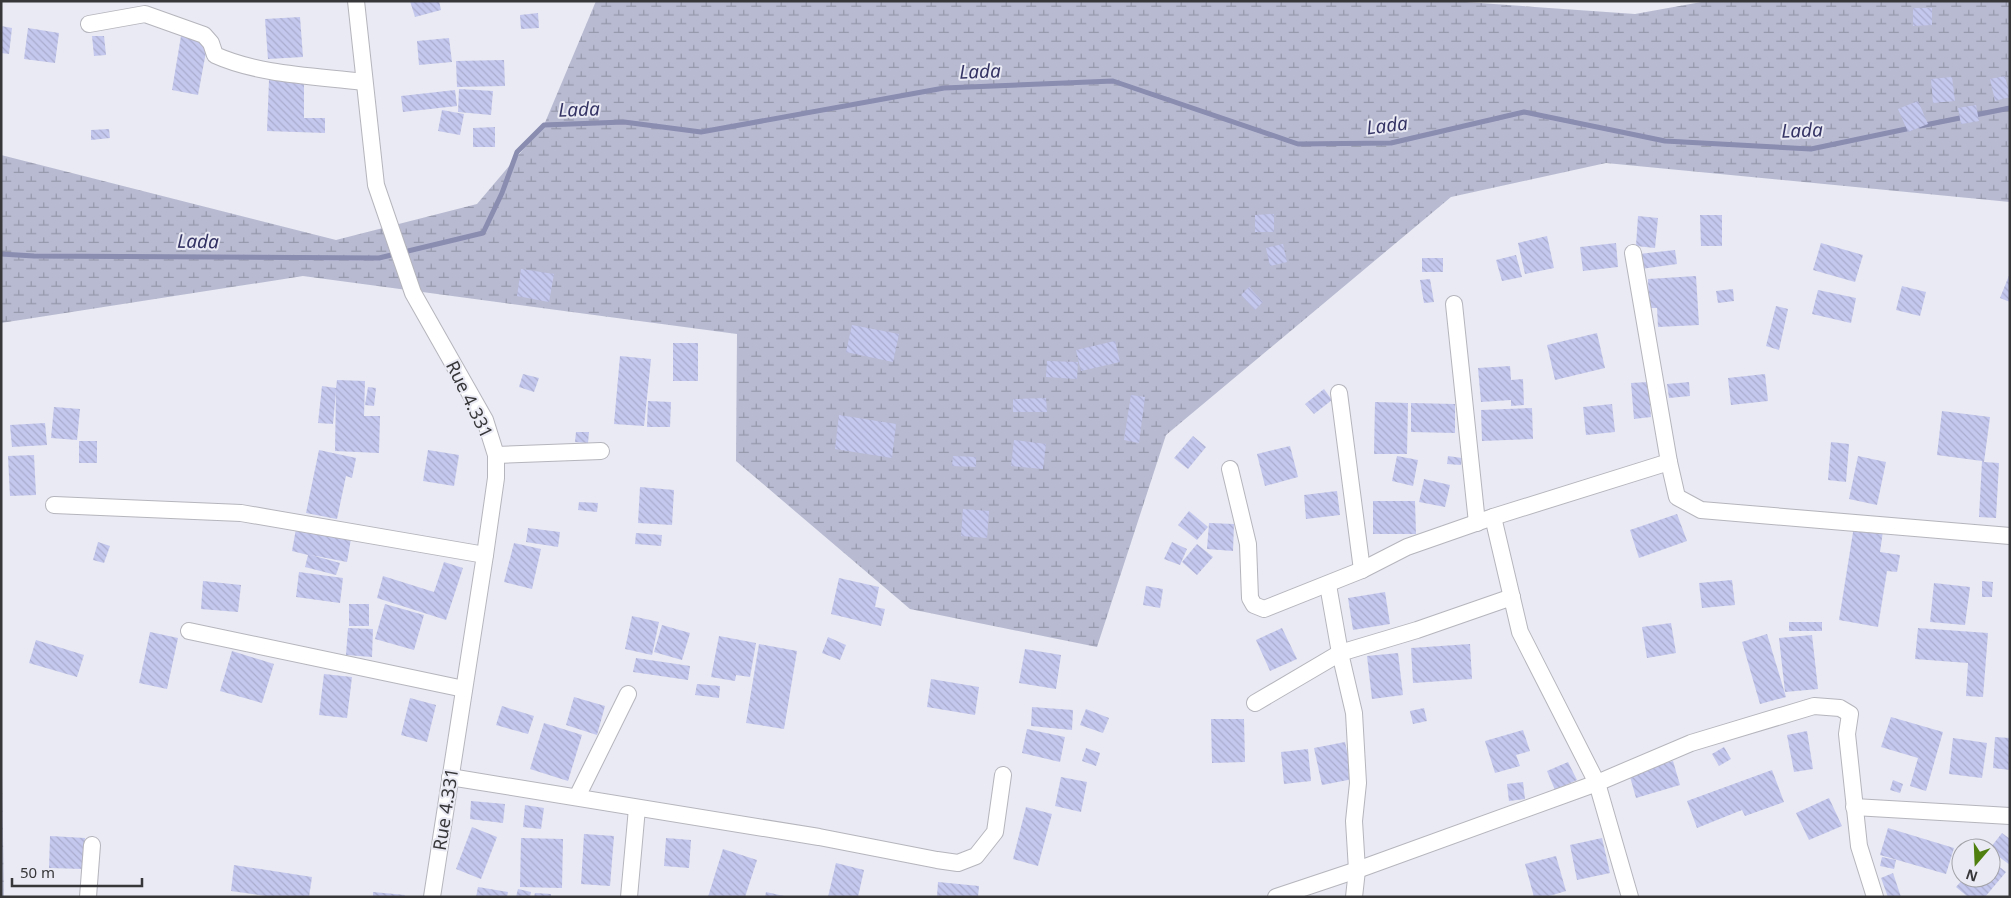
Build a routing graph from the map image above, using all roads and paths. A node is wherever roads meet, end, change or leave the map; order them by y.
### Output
1 (356, 1) edge
2 (89, 24) dead end
3 (364, 82) junction
4 (1633, 253) dead end
5 (1454, 304) dead end
6 (1340, 393) dead end
7 (601, 451) dead end
8 (496, 455) junction
9 (1669, 462) junction
10 (1230, 469) dead end
11 (54, 505) dead end
12 (1493, 517) junction
13 (1477, 523) junction
14 (2010, 536) edge
15 (485, 555) junction
16 (1362, 570) junction
17 (1328, 585) junction
18 (1512, 598) junction
19 (189, 630) dead end
20 (1340, 653) junction
21 (464, 689) junction
22 (628, 694) dead end
23 (1255, 702) dead end
24 (1003, 775) dead end
25 (450, 777) junction
26 (1597, 783) junction
27 (578, 797) junction
28 (1854, 807) junction
29 (637, 808) junction
30 (2010, 816) edge
31 (92, 845) dead end
32 (1357, 870) junction
33 (88, 897) edge
34 (432, 897) edge
35 (629, 897) edge
36 (1276, 897) edge
37 (1354, 897) edge
38 (1630, 897) edge
39 (1875, 897) edge

1 - 3 street, Rue 4.331
2 - 3 street
3 - 8 street, Rue 4.331
4 - 9 street
5 - 13 street
6 - 16 street
7 - 8 street
8 - 15 street, Rue 4.331
9 - 12 street
9 - 14 street
10 - 17 street
11 - 15 street
12 - 13 street
12 - 18 street
13 - 16 street
15 - 21 street, Rue 4.331
16 - 17 street
17 - 20 street
18 - 20 street
18 - 26 street
19 - 21 street
20 - 23 street
20 - 32 street
21 - 25 street, Rue 4.331
22 - 27 street
24 - 29 street
25 - 27 street
25 - 34 street, Rue 4.331
26 - 28 street
26 - 32 street
26 - 38 street
27 - 29 street
28 - 30 street
28 - 39 street
29 - 35 street
31 - 33 street
32 - 36 street
32 - 37 street

